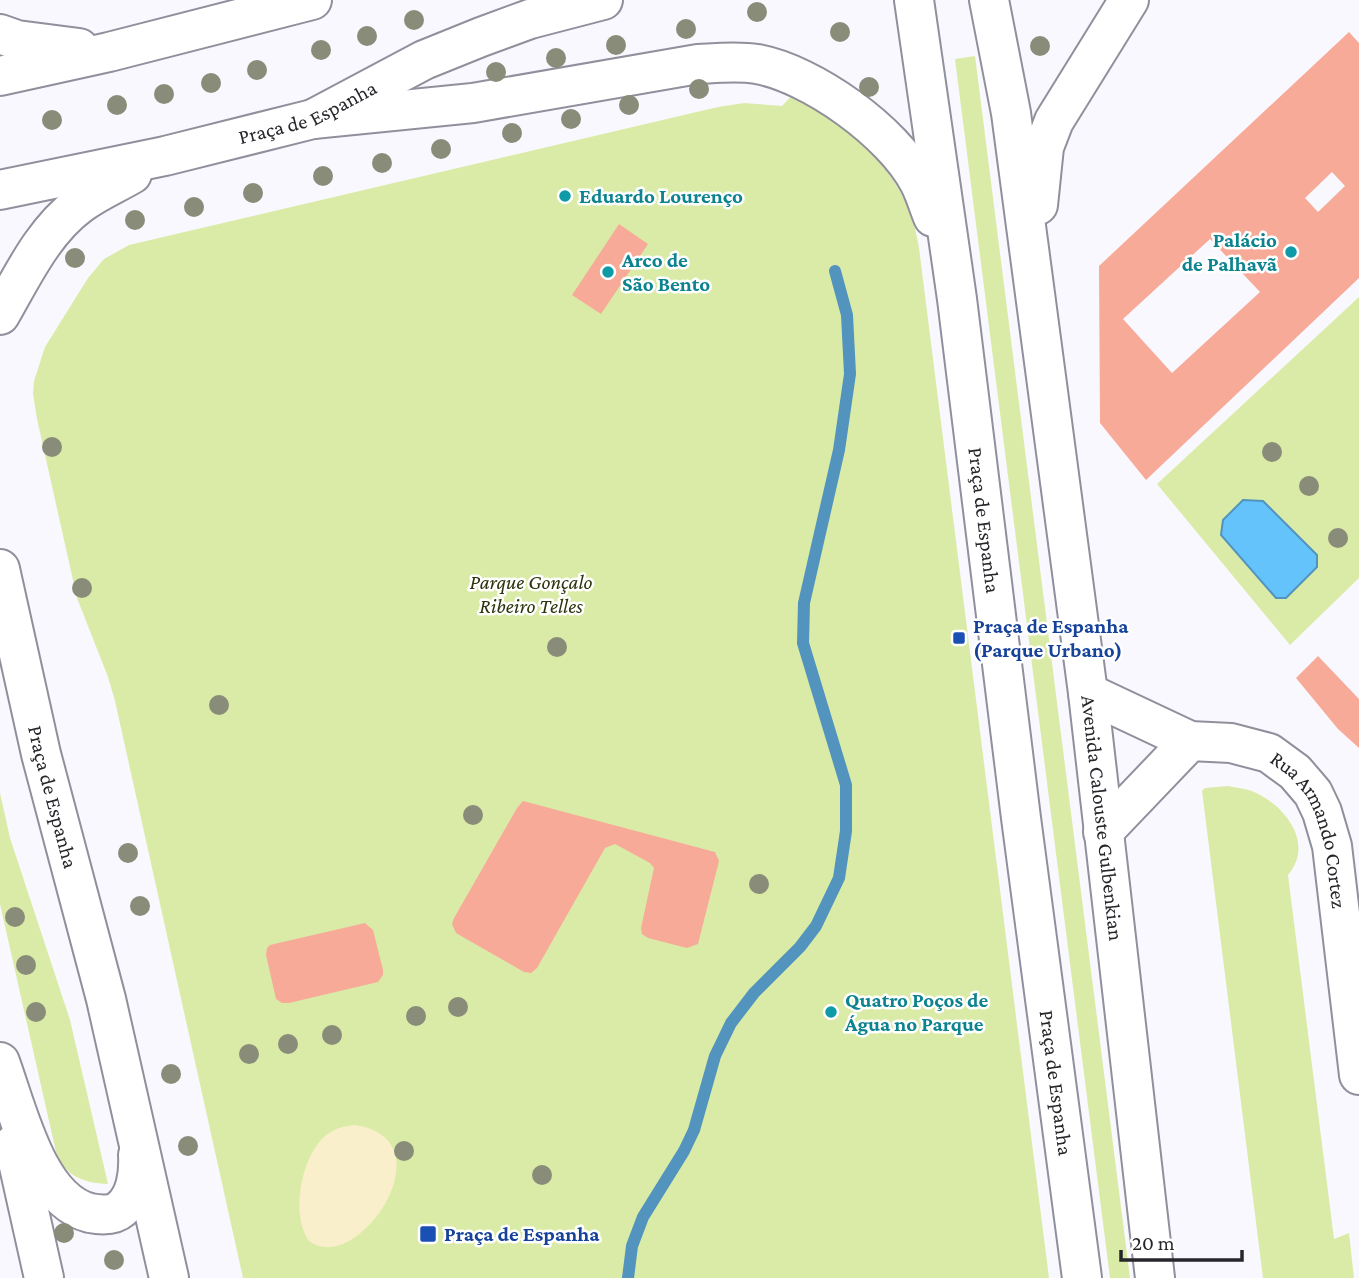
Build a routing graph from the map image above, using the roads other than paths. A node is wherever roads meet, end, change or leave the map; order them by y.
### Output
1 (312, 0) edge
2 (603, 0) edge
3 (914, 0) edge
4 (989, 0) edge
5 (1129, 0) edge
6 (0, 34) edge
7 (109, 52) junction
8 (0, 76) edge
9 (313, 119) junction
10 (165, 156) junction
11 (0, 190) edge
12 (957, 299) junction
13 (0, 315) edge
14 (1038, 316) junction
15 (0, 569) edge
16 (1088, 693) junction
17 (1190, 741) junction
18 (1103, 832) junction
19 (0, 1062) edge
20 (1359, 1075) edge
21 (0, 1081) edge
22 (136, 1130) junction
23 (164, 1262) edge
24 (44, 1278) edge
25 (1082, 1278) edge
26 (1155, 1278) edge

1 - 7 main road
2 - 9 main road, Praça de Espanha
3 - 12 main road, Praça de Espanha
4 - 14 main road
5 - 14 main road
6 - 7 main road
7 - 8 main road
9 - 10 main road, Praça de Espanha
9 - 12 main road
10 - 11 main road, Praça de Espanha
10 - 13 main road
12 - 25 main road, Praça de Espanha
14 - 16 main road, Avenida Calouste Gulbenkian
15 - 22 main road, Praça de Espanha
16 - 17 main road, Rua Armando Cortez
16 - 18 main road, Avenida Calouste Gulbenkian
17 - 18 main road
17 - 20 main road, Rua Armando Cortez
18 - 26 main road, Avenida Calouste Gulbenkian
19 - 22 main road
21 - 24 main road
22 - 23 main road, Praça de Espanha

